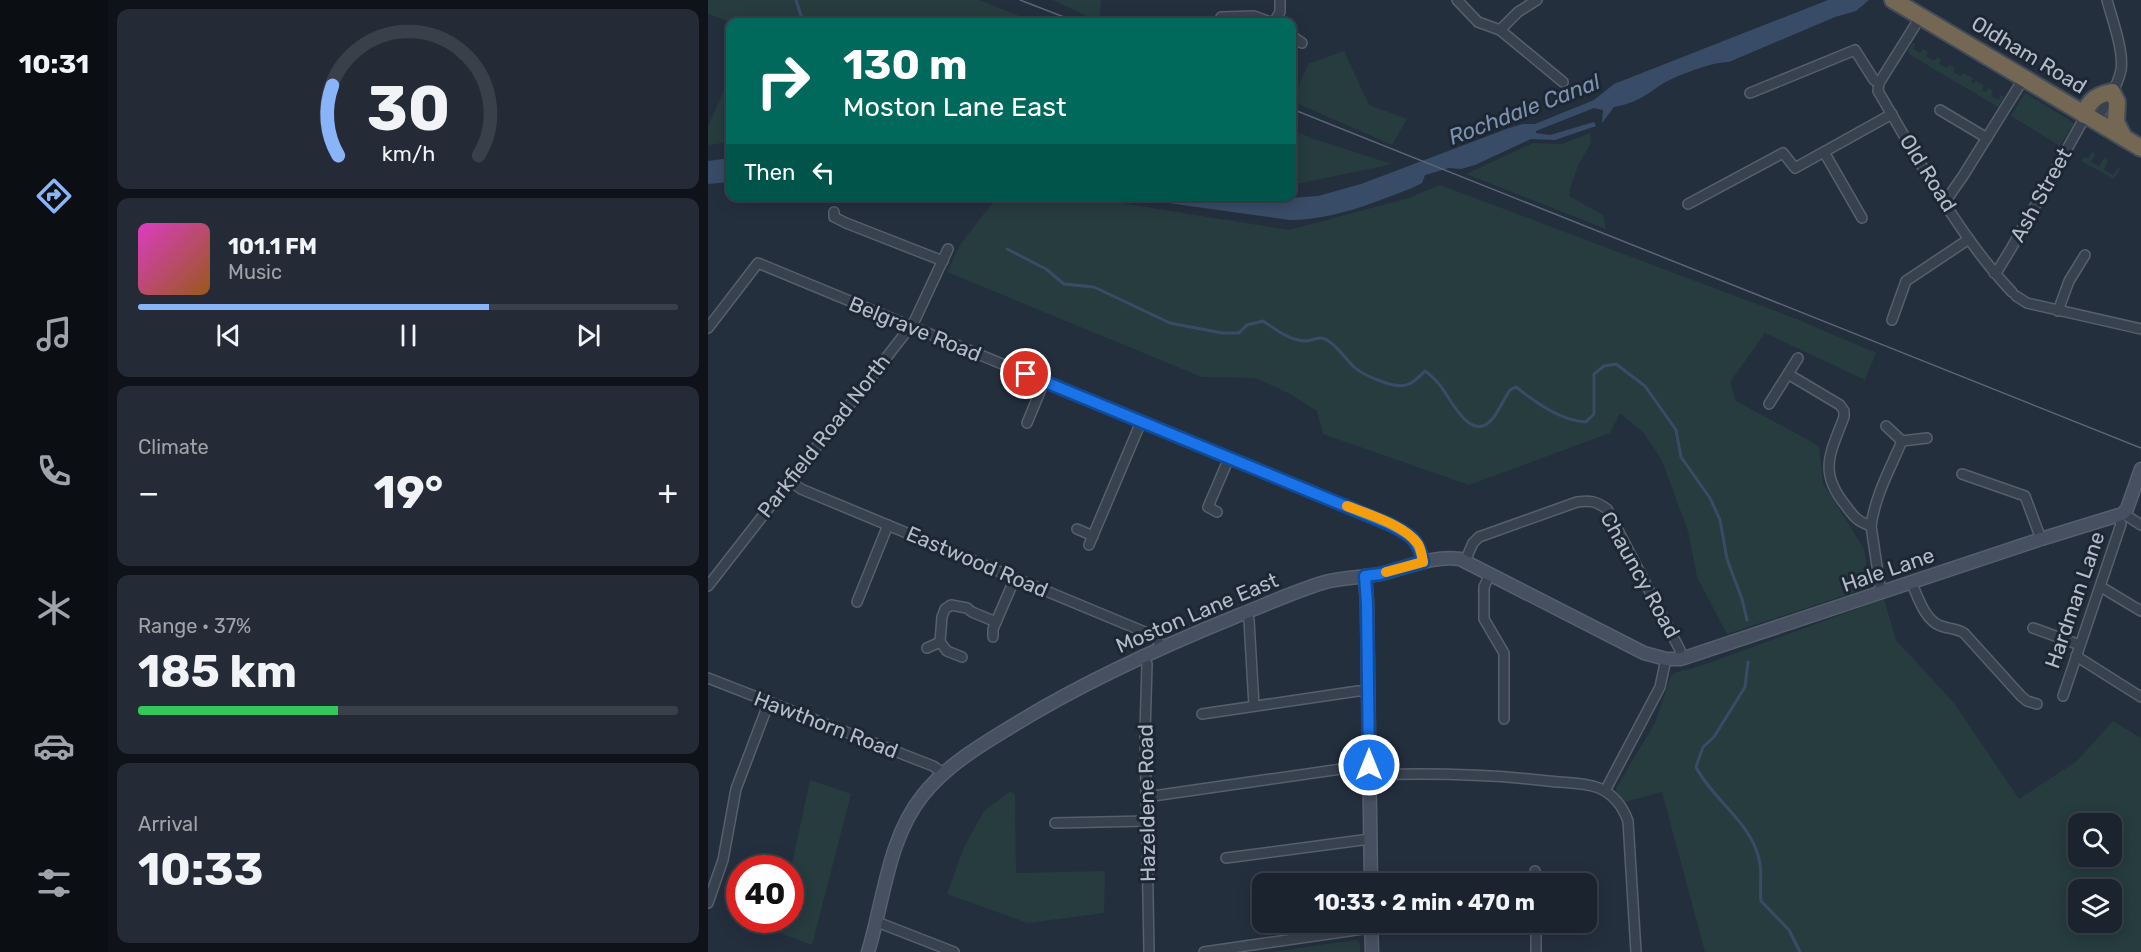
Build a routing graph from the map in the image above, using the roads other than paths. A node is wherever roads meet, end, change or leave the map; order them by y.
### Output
1 (1280, 0) edge
2 (1457, 0) edge
3 (1537, 0) edge
4 (1893, 0) edge
5 (2107, 0) edge
6 (1921, 16) junction
7 (1221, 17) dead end
8 (1260, 18) edge
9 (1275, 18) edge
10 (1500, 30) junction
11 (1296, 39) edge
12 (1302, 43) dead end
13 (2024, 78) junction
14 (1563, 82) dead end
15 (1879, 83) junction
16 (2112, 92) junction
17 (1750, 93) dead end
18 (1940, 110) dead end
19 (1892, 114) junction
20 (2090, 118) junction
21 (1987, 138) junction
22 (2124, 138) junction
23 (2141, 148) edge
24 (1824, 152) junction
25 (1944, 200) junction
26 (1688, 204) dead end
27 (834, 212) dead end
28 (1862, 219) dead end
29 (1969, 239) junction
30 (948, 249) dead end
31 (2085, 255) dead end
32 (943, 261) junction
33 (1994, 273) junction
34 (2058, 311) junction
35 (1892, 320) dead end
36 (909, 327) junction
37 (708, 328) edge
38 (2141, 329) edge
39 (1798, 358) dead end
40 (1788, 375) junction
41 (1044, 382) junction
42 (1769, 404) dead end
43 (1141, 422) junction
44 (1027, 423) dead end
45 (1886, 426) dead end
46 (1927, 438) dead end
47 (1902, 441) junction
48 (1229, 458) junction
49 (2141, 469) edge
50 (1962, 474) dead end
51 (789, 481) junction
52 (1217, 512) dead end
53 (2121, 515) junction
54 (888, 525) junction
55 (2141, 525) edge
56 (1871, 526) junction
57 (1077, 529) dead end
58 (2041, 539) junction
59 (1465, 561) junction
60 (1423, 562) junction
61 (1490, 574) junction
62 (1365, 576) junction
63 (1015, 578) junction
64 (1911, 582) junction
65 (708, 586) edge
66 (2101, 587) junction
67 (1881, 593) junction
68 (857, 602) dead end
69 (2141, 611) edge
70 (1246, 612) junction
71 (996, 622) junction
72 (2033, 628) dead end
73 (993, 637) dead end
74 (940, 642) junction
75 (2080, 645) junction
76 (1161, 647) junction
77 (927, 648) dead end
78 (1143, 655) junction
79 (2076, 656) junction
80 (962, 657) dead end
81 (1666, 659) junction
82 (1681, 659) junction
83 (708, 678) edge
84 (1368, 691) junction
85 (2063, 696) dead end
86 (2141, 697) edge
87 (2035, 701) dead end
88 (769, 702) junction
89 (1254, 706) junction
90 (1202, 714) dead end
91 (1506, 720) dead end
92 (1369, 770) junction
93 (943, 773) junction
94 (1605, 791) junction
95 (1146, 797) junction
96 (1147, 821) junction
97 (1055, 823) dead end
98 (1370, 839) junction
99 (1226, 858) dead end
100 (1371, 873) edge
101 (708, 903) edge
102 (877, 922) junction
103 (1335, 933) edge
104 (1371, 933) edge
105 (1536, 933) edge
106 (868, 952) edge
107 (954, 952) edge
108 (1149, 952) edge
109 (1204, 952) edge
110 (1372, 952) edge
111 (1536, 952) edge
112 (1636, 952) edge

1 - 9 street
2 - 10 street
3 - 10 street
4 - 6 highway, Oldham Road
5 - 16 street
6 - 13 highway, Oldham Road
6 - 15 street
7 - 8 street
10 - 14 street
11 - 12 street
13 - 20 highway, Oldham Road
13 - 21 street
15 - 17 street, Old Road
15 - 19 street, Old Road
16 - 20 highway
16 - 22 highway
18 - 21 street
19 - 24 street
19 - 25 street, Old Road
20 - 22 highway, Oldham Road
20 - 33 street, Ash Street
21 - 25 street
22 - 23 highway, Oldham Road
24 - 26 street
24 - 28 street
25 - 29 street, Old Road
27 - 32 street
29 - 33 street, Old Road
29 - 35 street
30 - 32 street, Parkfield Road North
31 - 34 street
32 - 36 street, Parkfield Road North
33 - 34 street, Old Road
34 - 38 street, Old Road
36 - 37 street, Belgrave Road
36 - 41 street, Belgrave Road
36 - 51 street, Parkfield Road North
39 - 40 street
40 - 42 street
40 - 56 street
41 - 43 street, Belgrave Road
41 - 44 street
43 - 48 street, Belgrave Road
43 - 57 street
45 - 47 street
46 - 47 street
47 - 56 street
48 - 52 street
48 - 60 street, Belgrave Road
49 - 53 street, Hardman Lane
50 - 58 street
51 - 54 street, Eastwood Road
51 - 65 street, Parkfield Road North
53 - 55 street
53 - 58 street, Hale Lane
53 - 66 street, Hardman Lane
54 - 63 street, Eastwood Road
54 - 68 street
56 - 67 street
58 - 64 street, Hale Lane
59 - 60 street, Moston Lane East
59 - 61 street, Moston Lane East
59 - 82 street, Chauncy Road
60 - 62 street, Moston Lane East
61 - 81 street, Moston Lane East
61 - 91 street
62 - 70 street, Moston Lane East
62 - 84 street
63 - 71 street
63 - 76 street, Eastwood Road
64 - 67 street, Hale Lane
64 - 87 street
66 - 69 street
66 - 75 street, Hardman Lane
67 - 82 street, Hale Lane
70 - 76 street, Moston Lane East
70 - 89 street
71 - 73 street
71 - 74 street
72 - 75 street
74 - 77 street
74 - 80 street
75 - 79 street, Hardman Lane
76 - 78 street, Moston Lane East
78 - 93 street, Moston Lane East
78 - 95 street, Hazeldene Road
79 - 85 street, Hardman Lane
79 - 86 street
81 - 82 street, Hale Lane
81 - 94 street
83 - 88 street, Hawthorn Road
84 - 89 street
84 - 92 street
88 - 93 street, Hawthorn Road
88 - 101 street
89 - 90 street
92 - 94 street
92 - 95 street
92 - 98 street
93 - 102 street, Moston Lane East
94 - 112 street
95 - 96 street, Hazeldene Road
96 - 97 street
96 - 108 street, Hazeldene Road
98 - 99 street
98 - 100 street
102 - 106 street, Moston Lane East
102 - 107 street
103 - 109 street
104 - 110 street
105 - 111 street

